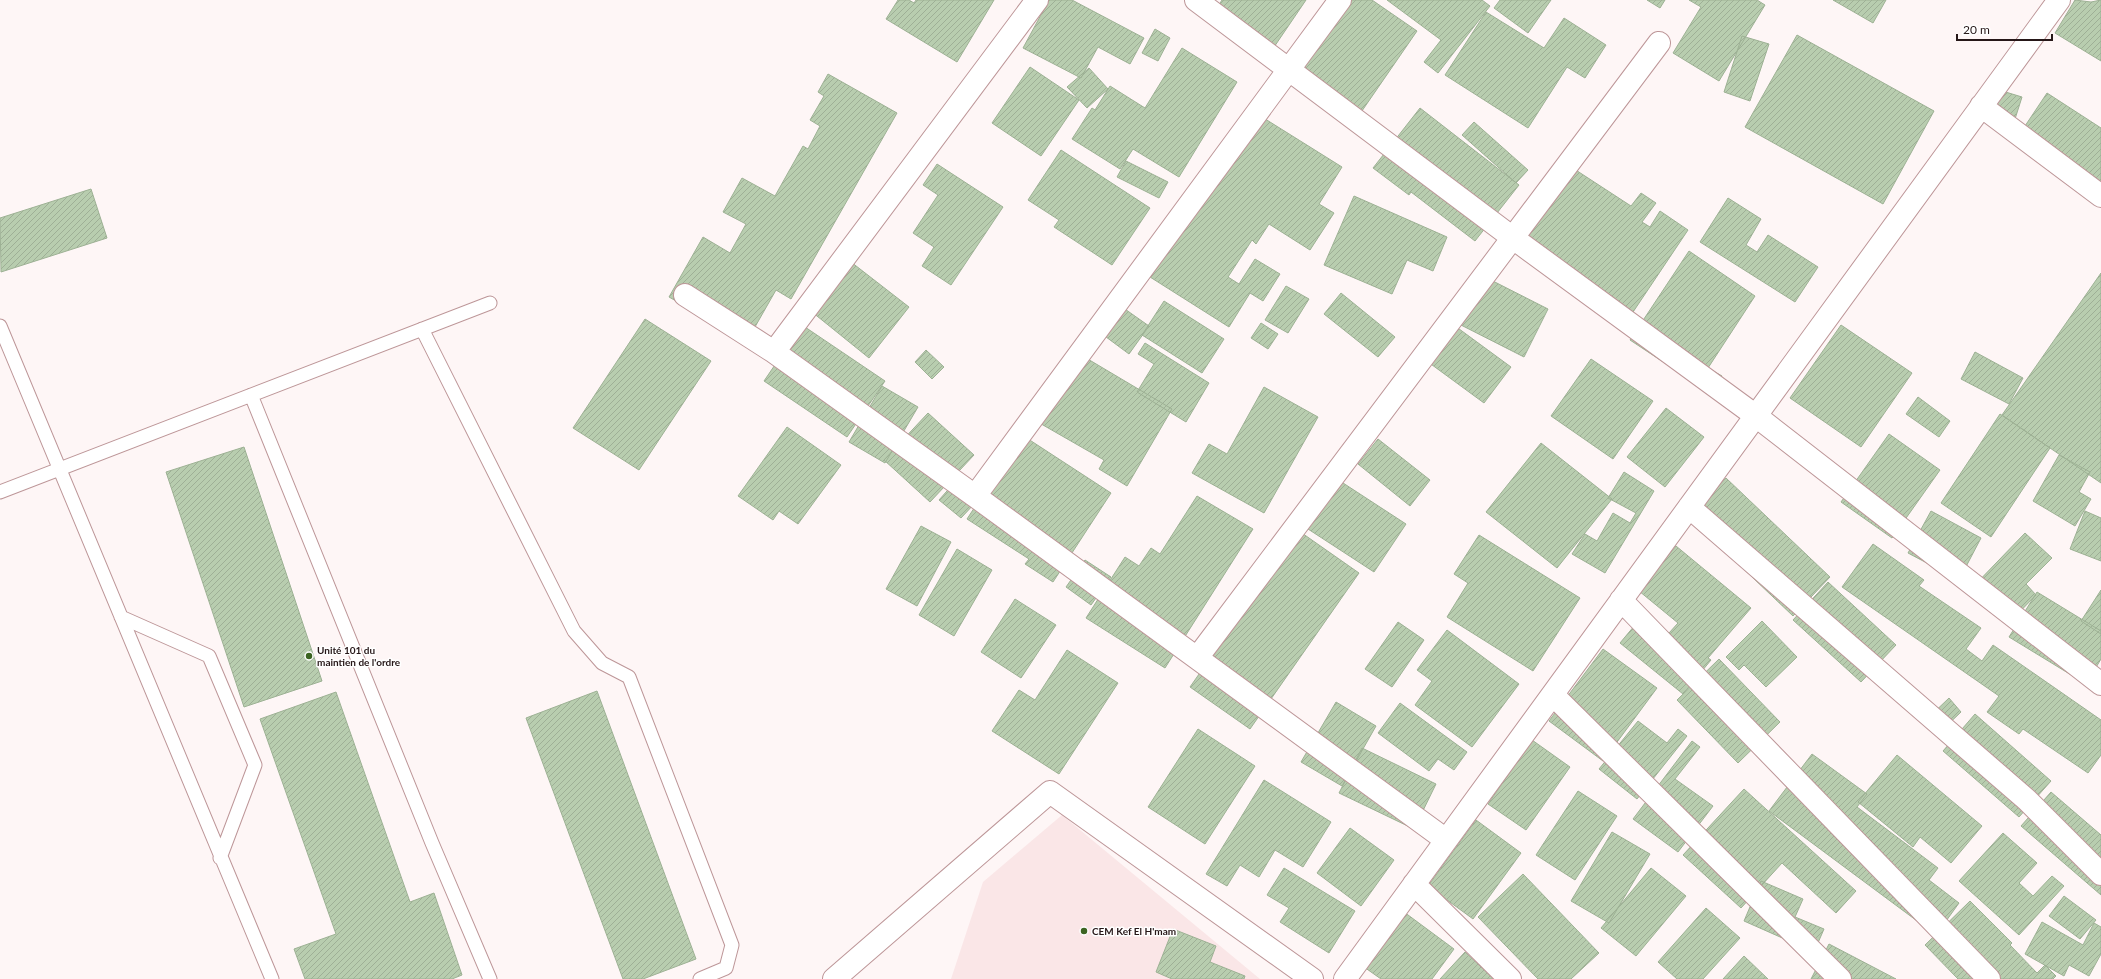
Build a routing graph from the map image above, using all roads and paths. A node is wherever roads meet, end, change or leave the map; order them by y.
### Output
1 (1037, 0) edge
2 (1196, 0) edge
3 (1340, 0) edge
4 (2059, 0) edge
5 (1659, 43) dead end
6 (1289, 69) junction
7 (1981, 106) junction
8 (2101, 196) edge
9 (1513, 238) junction
10 (685, 295) dead end
11 (490, 303) dead end
12 (0, 326) edge
13 (422, 329) junction
14 (774, 352) junction
15 (251, 395) junction
16 (1756, 416) junction
17 (59, 469) junction
18 (0, 492) edge
19 (975, 496) junction
20 (1689, 507) junction
21 (1621, 600) junction
22 (120, 617) junction
23 (1197, 658) junction
24 (2101, 684) edge
25 (1553, 694) junction
26 (1446, 840) junction
27 (220, 858) junction
28 (2101, 874) edge
29 (1414, 884) junction
30 (272, 979) edge
31 (490, 979) edge
32 (700, 979) edge
33 (834, 979) edge
34 (1312, 979) edge
35 (1345, 979) edge
36 (1510, 979) edge
37 (1840, 979) edge
38 (1989, 979) edge

1 - 14 street
2 - 6 street
3 - 6 street
4 - 7 street
5 - 9 street
6 - 9 street
6 - 19 street
7 - 8 street
7 - 16 street
9 - 16 street
9 - 23 street
10 - 14 street
11 - 13 lane
12 - 17 lane
13 - 15 lane
13 - 32 lane
14 - 19 street
15 - 17 lane
15 - 31 lane
16 - 20 street
16 - 24 street
17 - 18 lane
17 - 22 lane
19 - 23 street
20 - 21 street
20 - 28 street
21 - 25 street
21 - 38 street
22 - 27 lane
22 - 27 lane
23 - 26 street
25 - 26 street
25 - 37 street
26 - 29 street
27 - 30 lane
29 - 35 street
29 - 36 street
33 - 34 street

